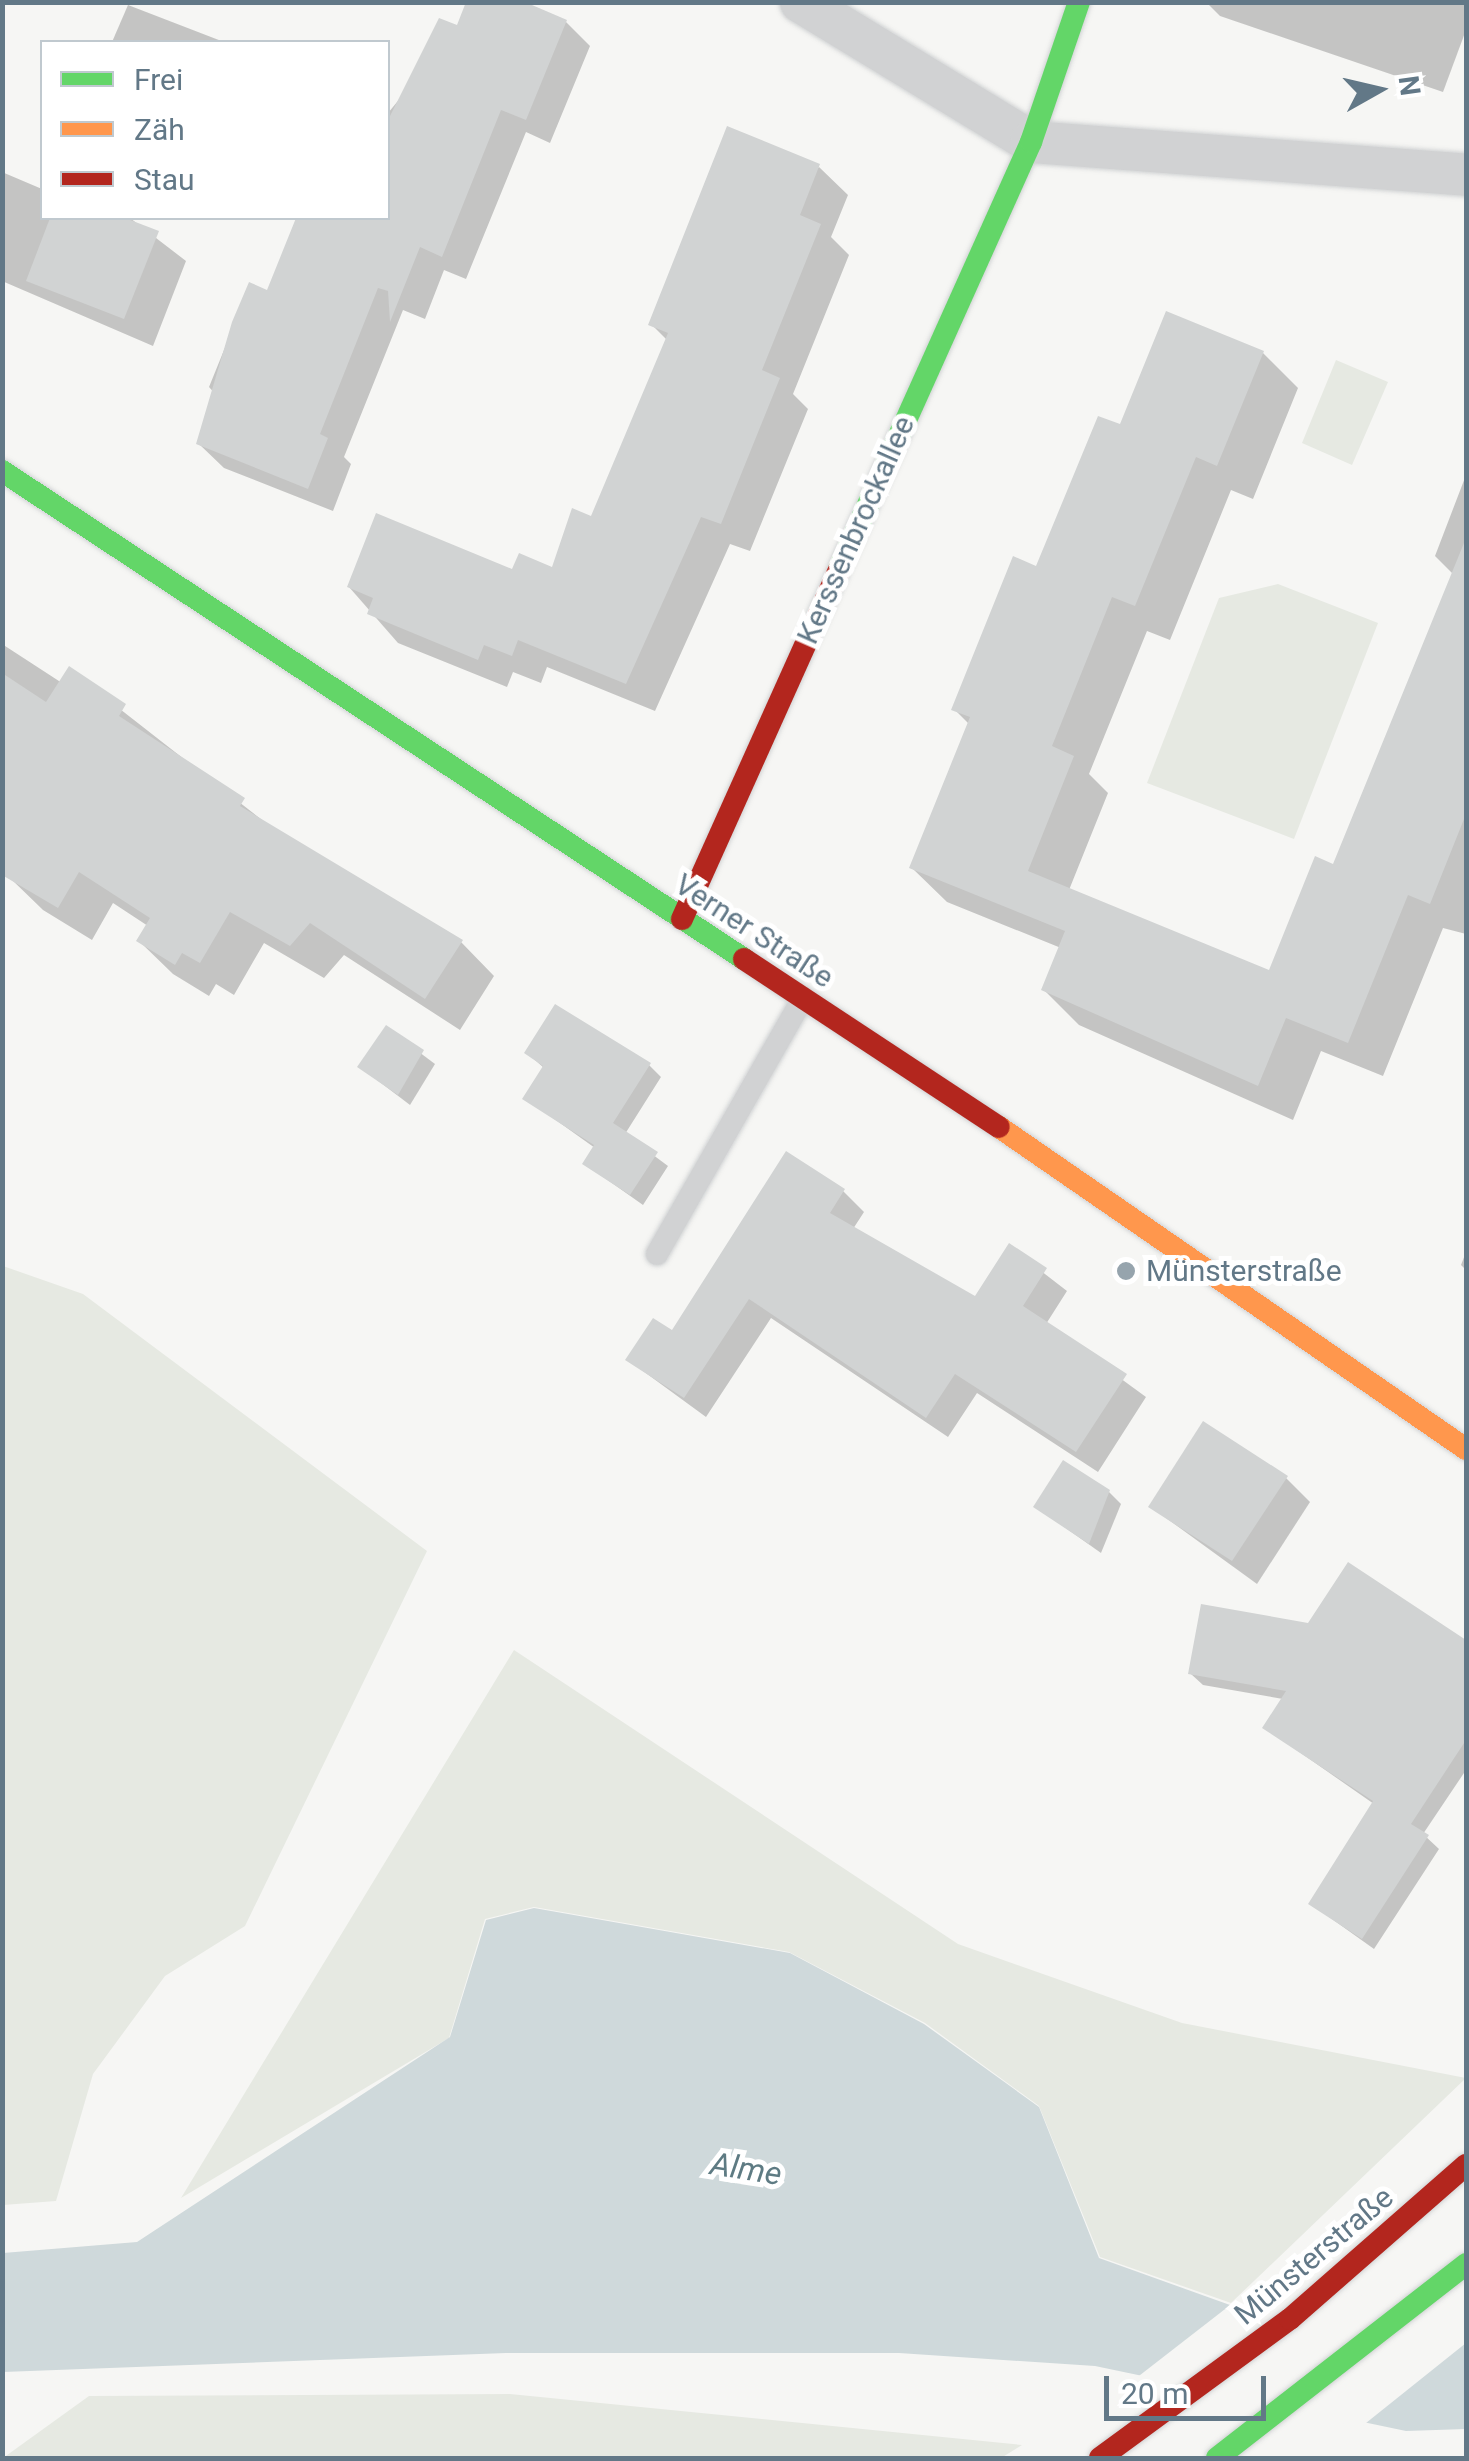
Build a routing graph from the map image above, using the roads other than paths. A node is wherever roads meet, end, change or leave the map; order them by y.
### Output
1 (801, 2) edge
2 (1079, 2) edge
3 (1031, 142) junction
4 (1466, 175) edge
5 (2, 472) edge
6 (682, 919) junction
7 (803, 998) junction
8 (657, 1254) dead end
9 (1466, 1449) edge
10 (1466, 2165) edge
11 (1466, 2264) edge
12 (1100, 2458) edge
13 (1217, 2458) edge

1 - 3 street
2 - 3 main road, Kerssenbrockallee
3 - 4 street
3 - 6 main road, Kerssenbrockallee
5 - 6 main road, Verner Straße
6 - 7 main road, Verner Straße
7 - 8 lane
7 - 9 main road, Verner Straße
10 - 12 main road, Münsterstraße
11 - 13 main road

